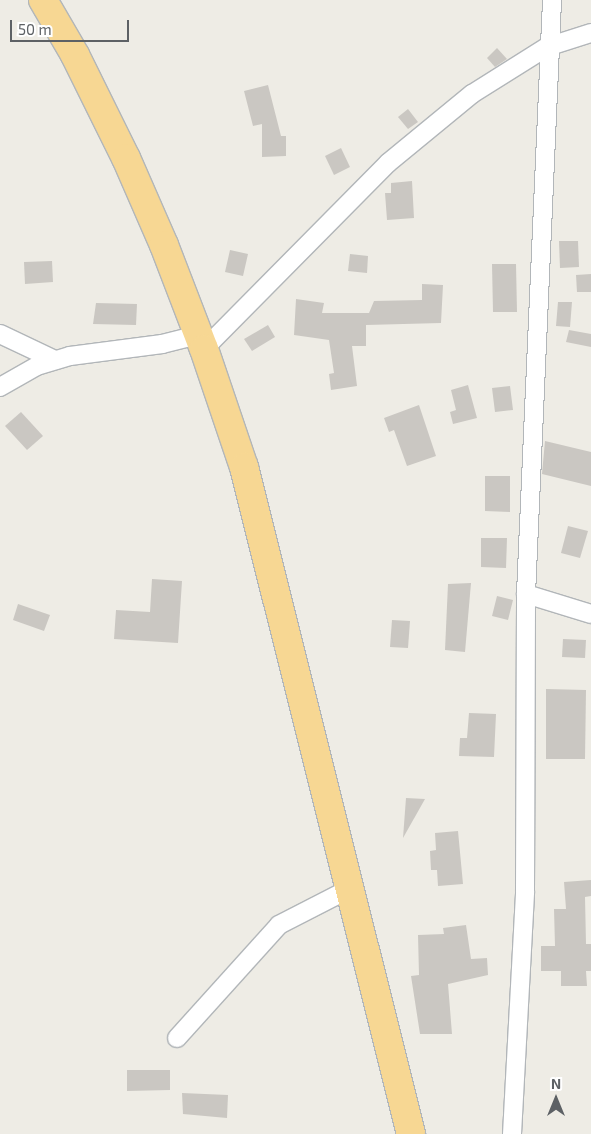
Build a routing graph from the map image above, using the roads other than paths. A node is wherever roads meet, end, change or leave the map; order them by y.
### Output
1 (43, 0) edge
2 (552, 0) edge
3 (591, 32) edge
4 (548, 47) junction
5 (0, 334) edge
6 (201, 342) junction
7 (55, 360) junction
8 (0, 387) edge
9 (526, 594) junction
10 (591, 614) edge
11 (349, 889) junction
12 (177, 1038) dead end
13 (412, 1134) edge
14 (512, 1134) edge

1 - 6 highway
2 - 4 street
3 - 4 street
4 - 6 street
4 - 9 street
5 - 7 street
6 - 7 street
6 - 11 highway
7 - 8 street
9 - 10 street
9 - 14 street
11 - 12 street
11 - 13 highway

